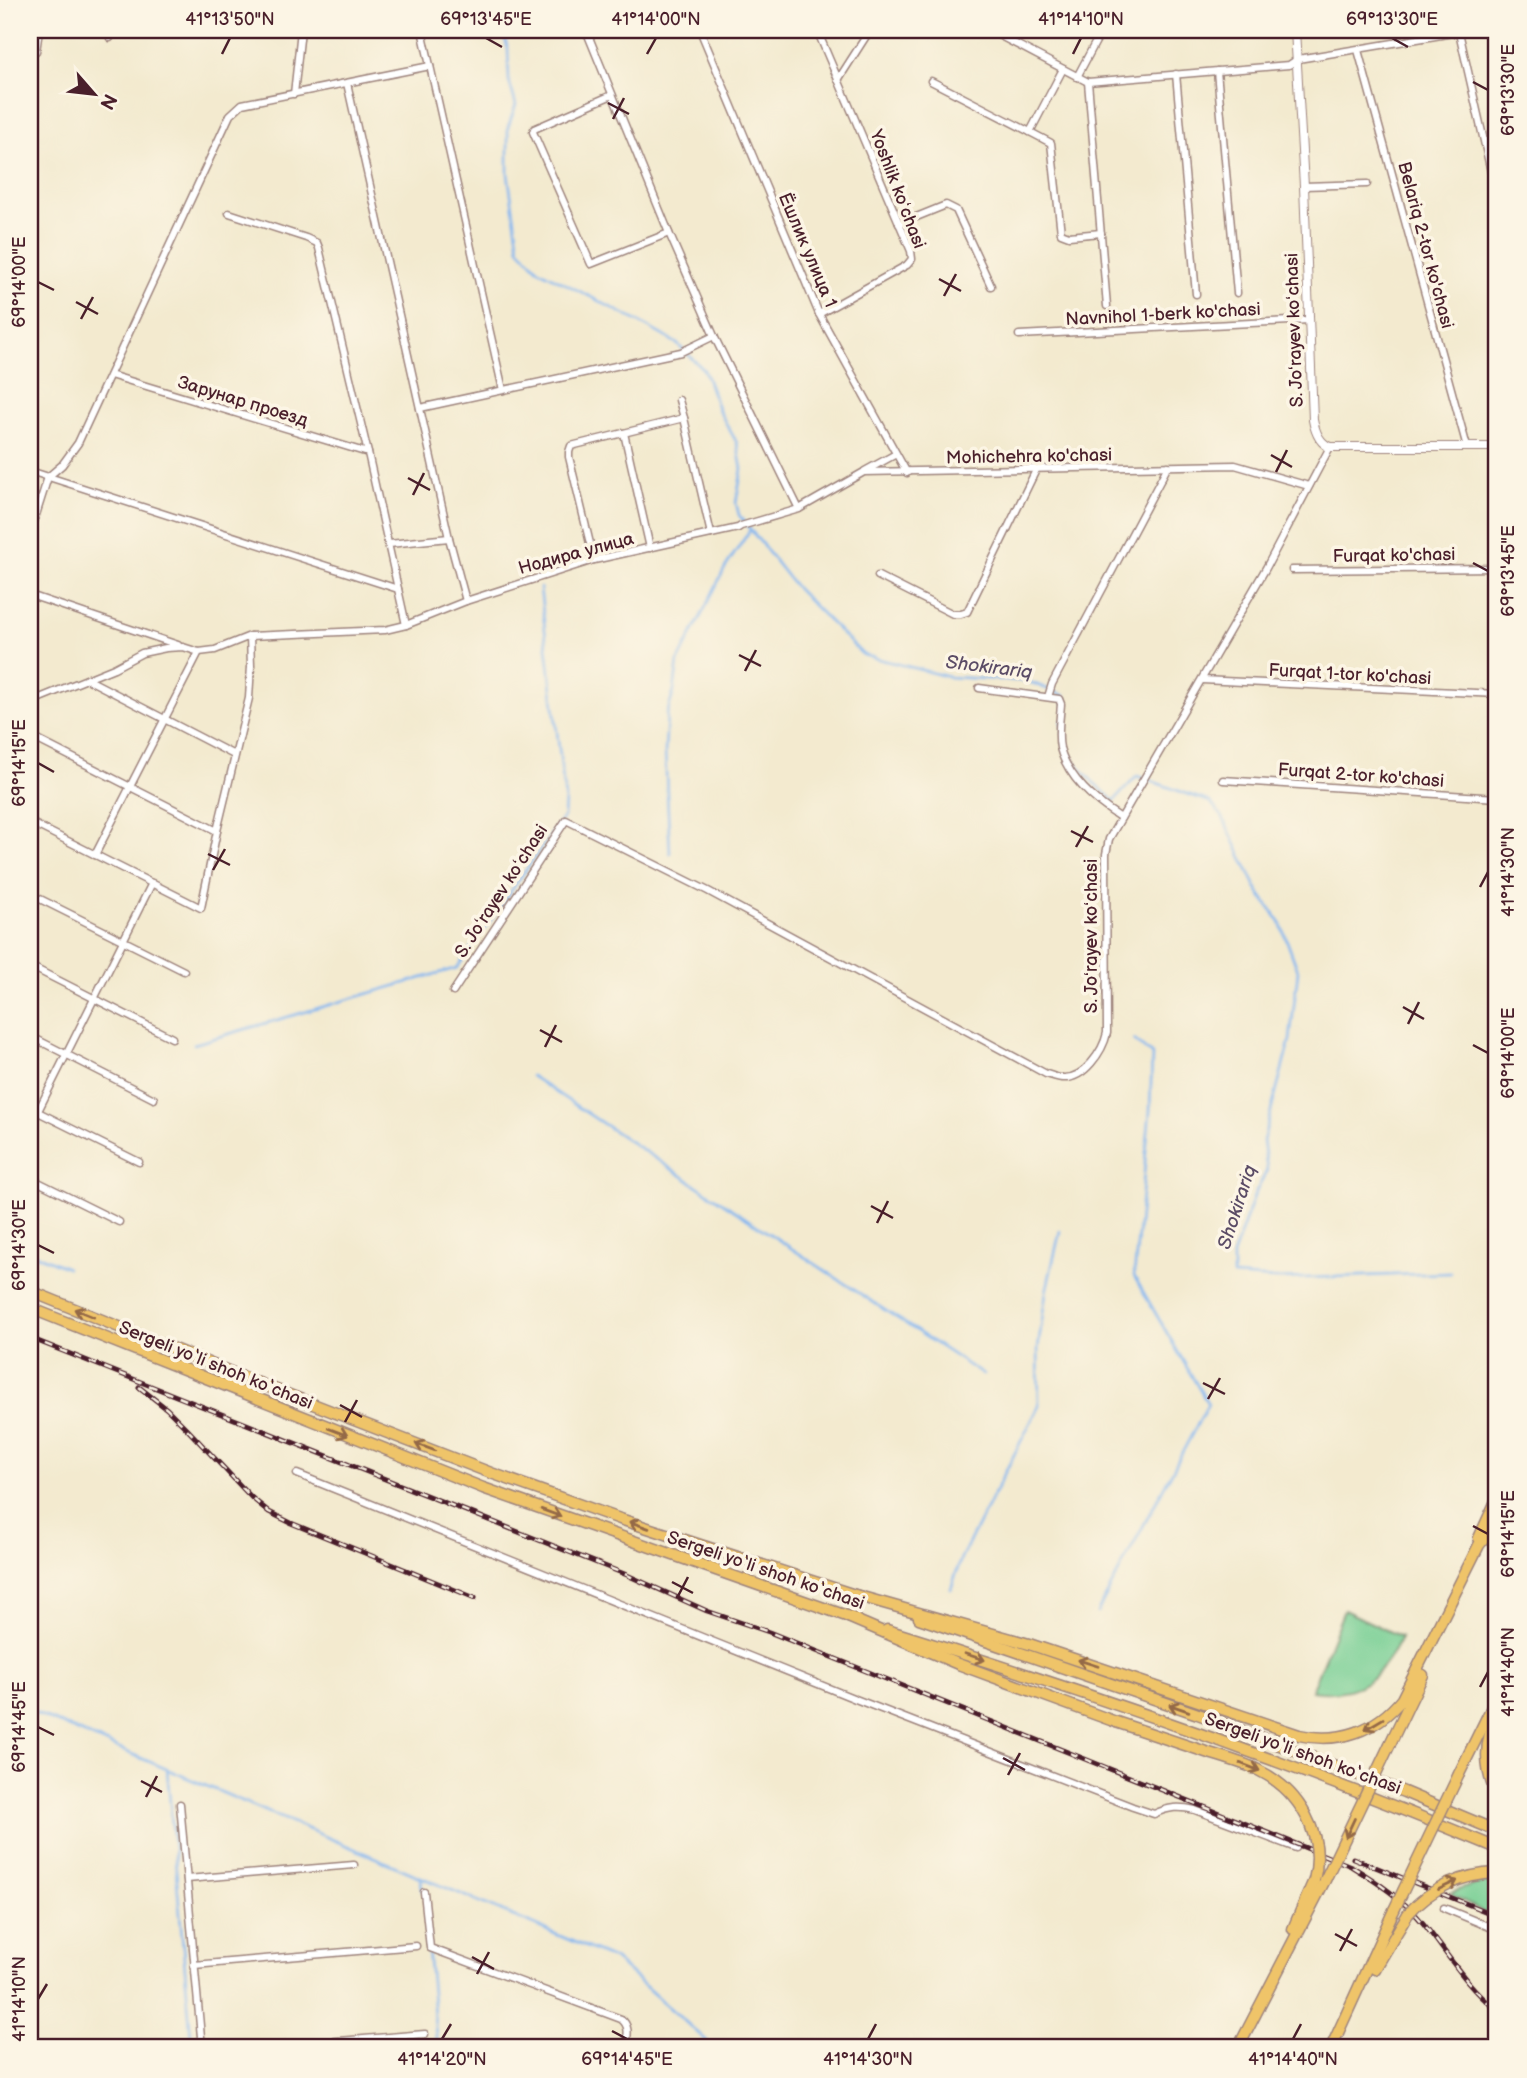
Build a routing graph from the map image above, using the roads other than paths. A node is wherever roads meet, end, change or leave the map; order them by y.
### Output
1 (39, 30) edge
2 (111, 30) edge
3 (300, 30) edge
4 (422, 30) edge
5 (586, 30) edge
6 (700, 30) edge
7 (817, 30) edge
8 (870, 30) edge
9 (989, 30) edge
10 (1102, 30) edge
11 (1296, 30) edge
12 (110, 38) dead end
13 (1358, 50) junction
14 (36, 51) dead end
15 (1297, 59) junction
16 (430, 66) junction
17 (1063, 69) junction
18 (1217, 71) junction
19 (1176, 74) junction
20 (1077, 77) junction
21 (838, 80) junction
22 (931, 81) dead end
23 (1088, 82) junction
24 (348, 83) junction
25 (294, 94) junction
26 (612, 95) junction
27 (1030, 132) junction
28 (1367, 184) dead end
29 (1304, 186) junction
30 (1497, 198) edge
31 (229, 213) dead end
32 (899, 224) junction
33 (669, 233) junction
34 (1101, 233) junction
35 (991, 286) dead end
36 (1196, 293) dead end
37 (1237, 293) dead end
38 (1107, 306) dead end
39 (819, 314) junction
40 (1310, 320) junction
41 (1019, 335) dead end
42 (714, 336) junction
43 (110, 375) junction
44 (503, 390) junction
45 (679, 400) dead end
46 (421, 408) junction
47 (684, 418) junction
48 (624, 433) junction
49 (1330, 447) junction
50 (1467, 447) junction
51 (1497, 447) edge
52 (368, 453) junction
53 (896, 454) junction
54 (1168, 466) junction
55 (1036, 470) junction
56 (30, 471) edge
57 (864, 472) junction
58 (907, 473) junction
59 (48, 477) junction
60 (1309, 486) junction
61 (799, 509) junction
62 (30, 534) edge
63 (711, 534) junction
64 (449, 538) junction
65 (389, 544) junction
66 (650, 548) junction
67 (594, 560) junction
68 (1497, 568) edge
69 (1292, 570) dead end
70 (878, 576) dead end
71 (398, 589) junction
72 (30, 595) edge
73 (466, 601) junction
74 (406, 625) junction
75 (250, 636) junction
76 (183, 647) junction
77 (200, 652) junction
78 (87, 679) junction
79 (1202, 680) junction
80 (979, 688) dead end
81 (1497, 694) edge
82 (1048, 697) junction
83 (30, 702) edge
84 (165, 719) junction
85 (30, 736) edge
86 (234, 755) junction
87 (1223, 780) dead end
88 (130, 787) junction
89 (1497, 798) edge
90 (1121, 818) junction
91 (30, 821) edge
92 (218, 831) junction
93 (95, 855) junction
94 (152, 883) junction
95 (30, 894) edge
96 (123, 940) junction
97 (30, 966) edge
98 (184, 971) dead end
99 (453, 992) dead end
100 (94, 998) junction
101 (30, 1036) edge
102 (172, 1038) dead end
103 (66, 1055) junction
104 (154, 1099) dead end
105 (30, 1108) edge
106 (38, 1111) junction
107 (30, 1127) edge
108 (139, 1163) dead end
109 (30, 1178) edge
110 (119, 1222) dead end
111 (30, 1291) edge
112 (30, 1308) edge
113 (297, 1474) dead end
114 (1497, 1499) edge
115 (1497, 1523) edge
116 (1459, 1584) junction
117 (855, 1595) junction
118 (848, 1617) junction
119 (1497, 1697) edge
120 (1497, 1714) edge
121 (1497, 1796) edge
122 (180, 1804) dead end
123 (1497, 1831) edge
124 (1296, 1848) dead end
125 (1497, 1849) edge
126 (354, 1865) dead end
127 (1497, 1873) edge
128 (187, 1879) junction
129 (1320, 1880) junction
130 (424, 1892) dead end
131 (1444, 1908) dead end
132 (1497, 1930) edge
133 (416, 1946) dead end
134 (194, 1965) junction
135 (1343, 2023) junction
136 (425, 2034) dead end
137 (202, 2048) edge
138 (253, 2048) edge
139 (626, 2048) edge
140 (1238, 2048) edge
141 (1331, 2048) edge

1 - 14 street
2 - 12 street
3 - 25 street
4 - 16 street
5 - 26 street
6 - 39 street, Ёшлик улица 1
7 - 21 street, Yoshlik koʻchasi
8 - 21 street
9 - 17 street
10 - 20 street
11 - 15 street, S. Joʻrayev koʻchasi
13 - 15 street
13 - 30 street
13 - 50 street, Belariq 2-tor ko'chasi
15 - 18 street
15 - 29 street, S. Joʻrayev koʻchasi
16 - 24 street
16 - 44 street
17 - 20 street
17 - 27 street
18 - 19 street
18 - 37 street
19 - 23 street
19 - 36 street
20 - 23 street
21 - 32 street, Yoshlik koʻchasi
22 - 27 street
23 - 34 street
24 - 25 street
24 - 46 street
25 - 43 street
26 - 33 street
26 - 33 street
27 - 34 street
28 - 29 street
29 - 40 street, S. Joʻrayev koʻchasi
31 - 52 street
32 - 35 street
32 - 39 street, Yoshlik koʻchasi
33 - 42 street
34 - 38 street
39 - 53 street, Ёшлик улица 1
40 - 41 street, Navnihol 1-berk ko'chasi
40 - 49 street, S. Joʻrayev koʻchasi
42 - 44 street
42 - 61 street
43 - 52 street, Зарунар проезд
43 - 59 street
44 - 46 street
45 - 47 street
46 - 64 street
47 - 48 street
47 - 63 street
48 - 66 street
48 - 67 street
49 - 50 street
49 - 60 street, S. Joʻrayev koʻchasi
50 - 51 street
52 - 65 street
53 - 57 street
53 - 58 street, Ёшлик улица 1
54 - 55 street, Mohichehra ko'chasi
54 - 60 street, Mohichehra ko'chasi
54 - 82 street
55 - 58 street, Mohichehra ko'chasi
55 - 70 street
56 - 59 street
57 - 58 street, Mohichehra ko'chasi
57 - 61 street
59 - 62 street
59 - 71 street
60 - 79 street, S. Joʻrayev koʻchasi
61 - 63 street, Нодира улица
63 - 66 street, Нодира улица
64 - 65 street
64 - 73 street
65 - 71 street
66 - 67 street, Нодира улица
67 - 73 street, Нодира улица
68 - 69 street, Furqat ko'chasi
71 - 74 street
72 - 76 street
73 - 74 street, Нодира улица
74 - 75 street, Нодира улица
75 - 77 street, Нодира улица
75 - 86 street
76 - 77 street
76 - 78 street
77 - 84 street
78 - 83 street
78 - 84 street
79 - 81 street, Furqat 1-tor ko'chasi
79 - 90 street, S. Joʻrayev koʻchasi
80 - 82 street
82 - 90 street
84 - 86 street
84 - 88 street
85 - 88 street
86 - 92 street
87 - 89 street, Furqat 2-tor ko'chasi
88 - 92 street
88 - 93 street
90 - 99 street, S. Joʻrayev koʻchasi
91 - 93 street
92 - 94 street
93 - 94 street
94 - 96 street
95 - 96 street
96 - 98 street
96 - 100 street
97 - 100 street
100 - 102 street
100 - 103 street
101 - 103 street
103 - 104 street
103 - 106 street
105 - 106 street
106 - 107 street
106 - 108 street
109 - 110 street
117 -> 111 main road, Sergeli yo‘li shoh ko‘chasi
112 -> 118 main road, Sergeli yo‘li shoh ko‘chasi
113 - 124 street
114 - 116 main road
115 - 116 main road
116 -> 117 main road
116 -> 129 main road, bridge
123 -> 117 main road, Sergeli yo‘li shoh ko‘chasi
118 -> 125 main road, Sergeli yo‘li shoh ko‘chasi
118 -> 129 main road, bridge
119 - 135 main road, bridge
120 - 121 main road
122 - 128 street
126 - 128 street
135 -> 127 main road, bridge
128 - 134 street
129 - 140 main road
130 - 139 street
131 - 132 street
133 - 134 street
134 - 137 street
135 - 141 main road
136 - 138 street

